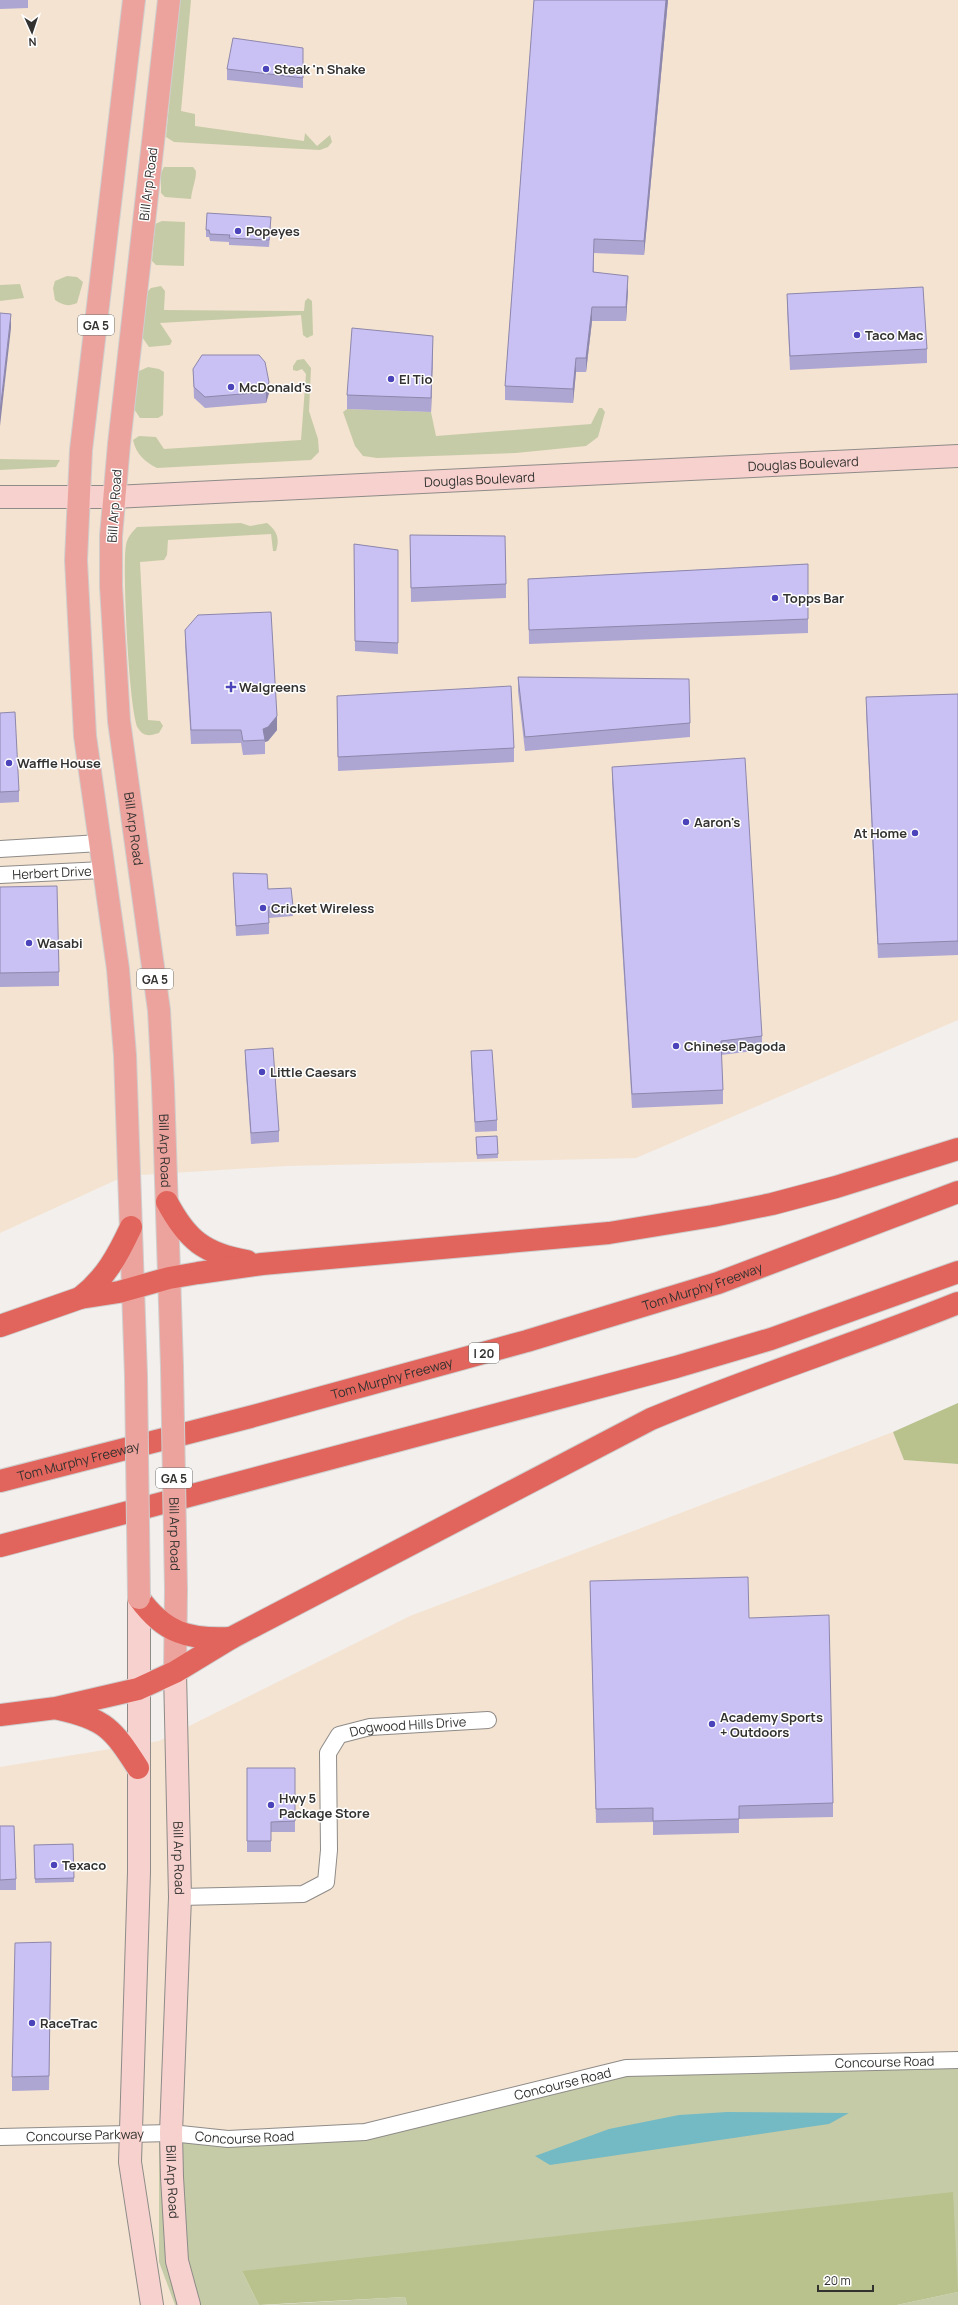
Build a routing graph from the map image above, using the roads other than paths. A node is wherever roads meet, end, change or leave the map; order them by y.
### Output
1 (134, 0) edge
2 (169, 0) edge
3 (958, 456) edge
4 (0, 497) edge
5 (78, 497) junction
6 (114, 497) junction
7 (100, 843) junction
8 (0, 849) edge
9 (103, 870) junction
10 (0, 875) edge
11 (958, 1149) edge
12 (958, 1192) edge
13 (167, 1202) junction
14 (131, 1227) junction
15 (262, 1264) junction
16 (958, 1272) edge
17 (169, 1278) junction
18 (133, 1289) junction
19 (80, 1298) junction
20 (958, 1304) edge
21 (0, 1326) edge
22 (0, 1481) edge
23 (0, 1546) edge
24 (139, 1598) junction
25 (175, 1631) junction
26 (231, 1638) junction
27 (175, 1672) junction
28 (138, 1689) junction
29 (56, 1708) junction
30 (0, 1715) edge
31 (488, 1720) dead end
32 (138, 1768) junction
33 (180, 1897) junction
34 (958, 2060) edge
35 (131, 2132) junction
36 (171, 2133) junction
37 (0, 2137) edge
38 (152, 2305) edge
39 (189, 2305) edge

1 - 5 main road, GA 5
2 - 6 main road, Bill Arp Road / GA 5
3 - 6 main road, Douglas Boulevard
4 - 5 main road, Douglas Boulevard
5 - 6 main road, Douglas Boulevard
5 - 7 main road, GA 5
6 - 13 main road, Bill Arp Road / GA 5
7 - 8 street, Herbert Drive
7 - 9 main road, GA 5
9 - 10 street, Herbert Drive
9 - 14 main road, GA 5
11 - 15 highway
12 - 22 highway, Tom Murphy Freeway / I 20
13 - 15 highway
13 - 17 main road, Bill Arp Road / GA 5
14 - 18 main road, GA 5
14 - 19 highway
15 - 17 highway
16 - 23 highway
17 - 18 highway
17 - 25 main road, Bill Arp Road / GA 5, bridge
18 - 19 highway
18 - 24 main road, GA 5, bridge
19 - 21 highway
20 - 26 highway
24 - 25 highway
24 - 28 main road, GA 5
25 - 26 highway
25 - 27 main road, Bill Arp Road / GA 5
26 - 27 highway
27 - 28 highway
27 - 33 main road, Bill Arp Road / GA 5
28 - 29 highway
28 - 32 main road, GA 5
29 - 30 highway
29 - 32 highway
31 - 33 street, Dogwood Hills Drive
32 - 35 main road, GA 5
33 - 36 main road, Bill Arp Road / GA 5
34 - 36 street, Concourse Road
35 - 36 street, Concourse Parkway
35 - 37 street, Concourse Parkway
35 - 38 main road, GA 5
36 - 39 main road, Bill Arp Road / GA 5

